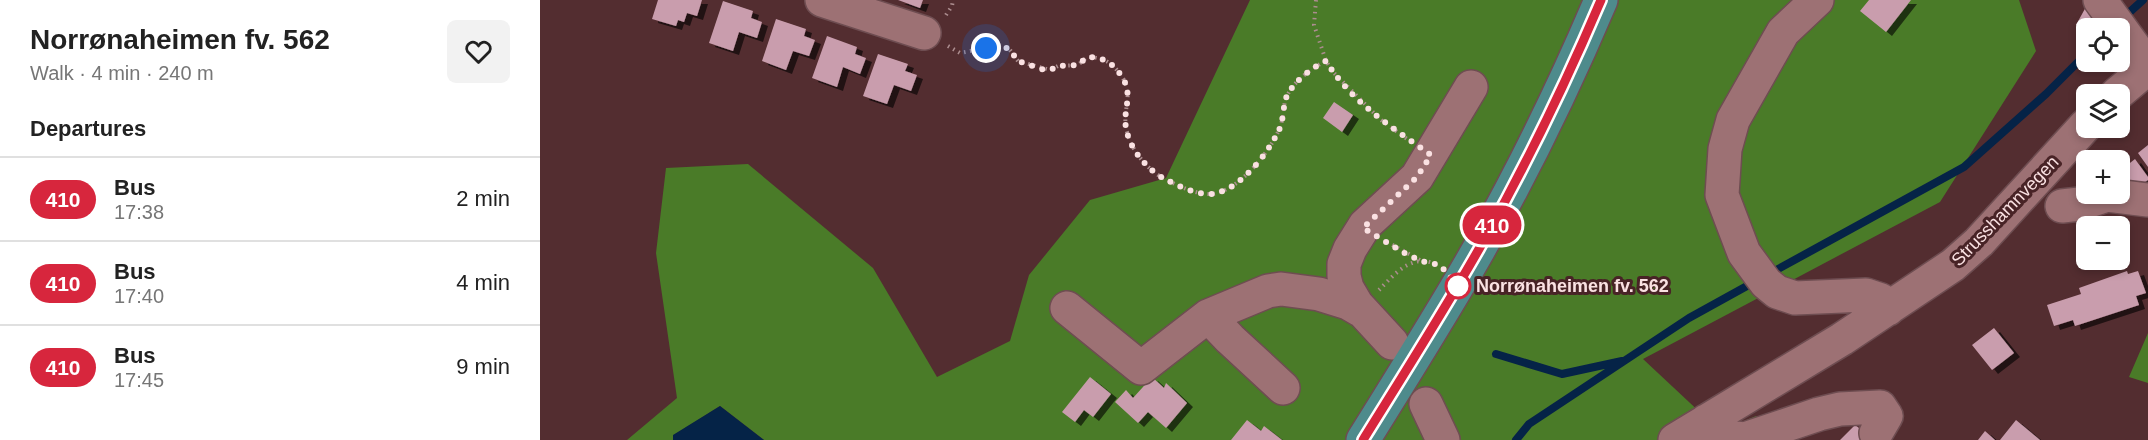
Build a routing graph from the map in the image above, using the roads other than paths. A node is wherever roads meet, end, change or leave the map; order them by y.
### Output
1 (822, 0) edge
2 (1601, 0) edge
3 (1817, 0) edge
4 (2100, 0) edge
5 (924, 33) road end
6 (2146, 63) edge
7 (2126, 84) edge
8 (1471, 87) dead end
9 (2076, 136) edge
10 (2148, 200) edge
11 (2062, 206) dead end
12 (1067, 308) dead end
13 (1888, 309) junction
14 (1360, 310) junction
15 (1208, 316) junction
16 (1392, 343) dead end
17 (1283, 388) dead end
18 (1426, 404) dead end
19 (1706, 421) junction
20 (1881, 424) dead end
21 (1363, 440) edge
22 (1443, 440) edge
23 (1675, 440) edge

1 - 5 street
2 - 21 main road
3 - 13 street
4 - 6 street
6 - 7 street
8 - 14 street
9 - 13 street, Strusshamnvegen
10 - 11 street
12 - 15 street
13 - 19 street, Strusshamnvegen
14 - 15 street
14 - 16 street
15 - 17 street
18 - 22 street
19 - 20 street
19 - 23 street, Strusshamnvegen

